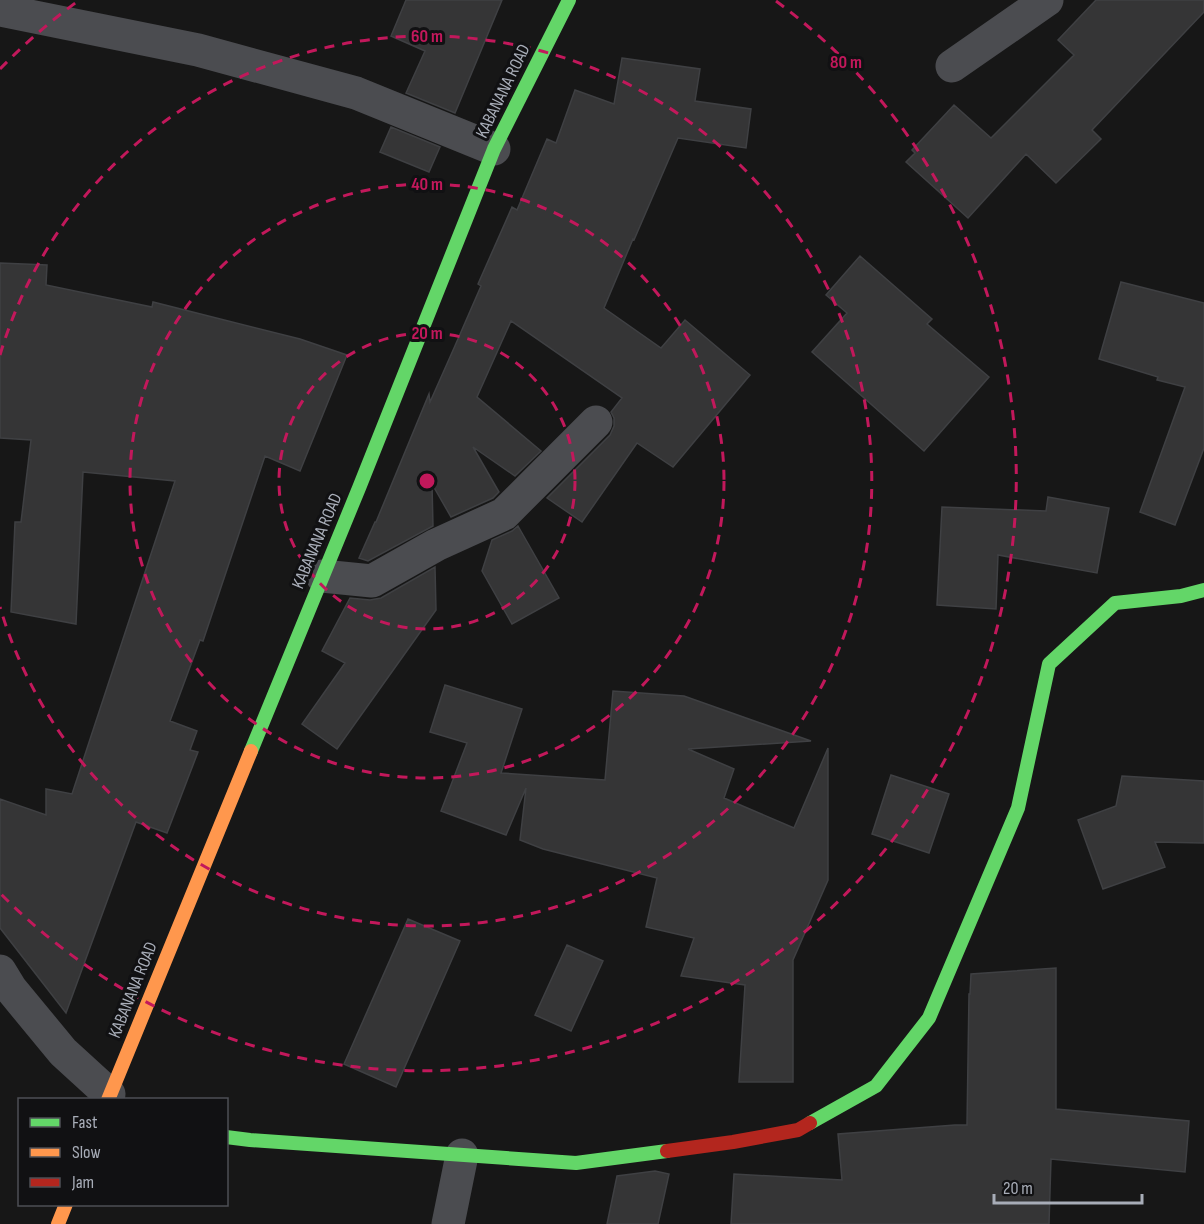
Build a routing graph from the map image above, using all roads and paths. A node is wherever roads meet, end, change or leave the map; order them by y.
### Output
1 (569, 0) edge
2 (1047, 0) edge
3 (0, 10) edge
4 (952, 66) dead end
5 (494, 149) junction
6 (596, 422) dead end
7 (322, 576) junction
8 (1204, 590) edge
9 (0, 971) edge
10 (109, 1097) edge
11 (228, 1137) edge
12 (462, 1155) junction
13 (65, 1206) edge
14 (58, 1224) edge
15 (447, 1224) edge

1 - 5 street, KABANANA ROAD
2 - 4 street
3 - 5 street
5 - 7 street, KABANANA ROAD
6 - 7 street
7 - 10 street, KABANANA ROAD
8 - 12 street
9 - 10 street
11 - 12 street
12 - 15 street
13 - 14 street

